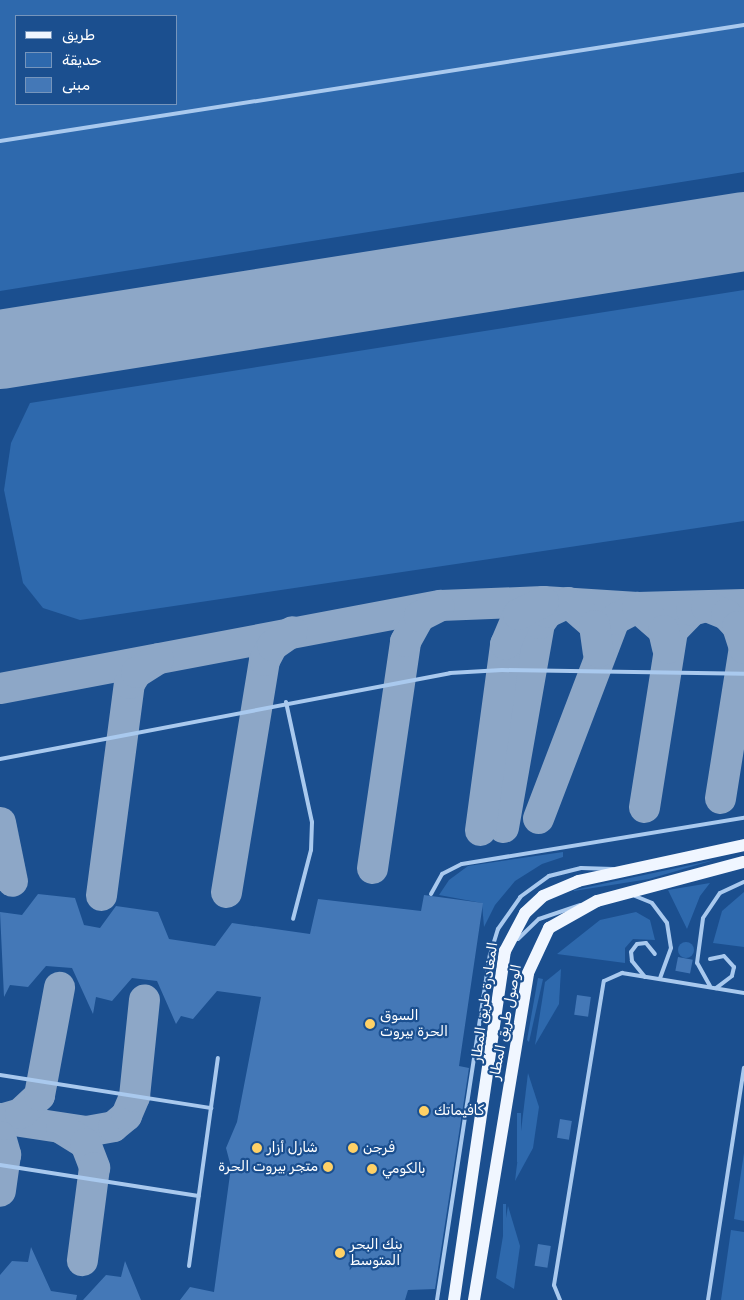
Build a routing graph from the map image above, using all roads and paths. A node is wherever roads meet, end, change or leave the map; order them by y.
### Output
1 (744, 26) edge
2 (0, 141) edge
3 (744, 674) edge
4 (286, 702) junction
5 (0, 759) edge
6 (744, 818) edge
7 (744, 845) edge
8 (744, 862) edge
9 (625, 871) junction
10 (744, 882) edge
11 (431, 894) dead end
12 (620, 894) junction
13 (596, 901) junction
14 (293, 919) dead end
15 (655, 954) dead end
16 (710, 960) dead end
17 (645, 977) junction
18 (660, 979) junction
19 (714, 988) junction
20 (744, 993) edge
21 (218, 1058) dead end
22 (744, 1068) edge
23 (0, 1075) edge
24 (211, 1108) junction
25 (0, 1165) edge
26 (199, 1196) junction
27 (189, 1266) dead end
28 (437, 1300) edge
29 (453, 1300) edge
30 (474, 1300) edge
31 (560, 1300) edge
32 (708, 1300) edge

1 - 2 lane
3 - 4 lane
4 - 5 lane
4 - 14 lane
6 - 11 lane
7 - 9 main road, المغادرة طريق المطار
8 - 12 main road, الوصول طريق المطار
9 - 28 lane
9 - 29 main road, المغادرة طريق المطار, bridge
10 - 19 lane
12 - 13 main road, الوصول طريق المطار
12 - 18 lane
13 - 29 lane
13 - 30 main road, الوصول طريق المطار
15 - 17 lane
16 - 19 lane
17 - 18 lane
17 - 31 lane
18 - 19 lane
19 - 20 lane
21 - 24 lane
22 - 32 lane
23 - 24 lane
24 - 26 lane
25 - 26 lane
26 - 27 lane

